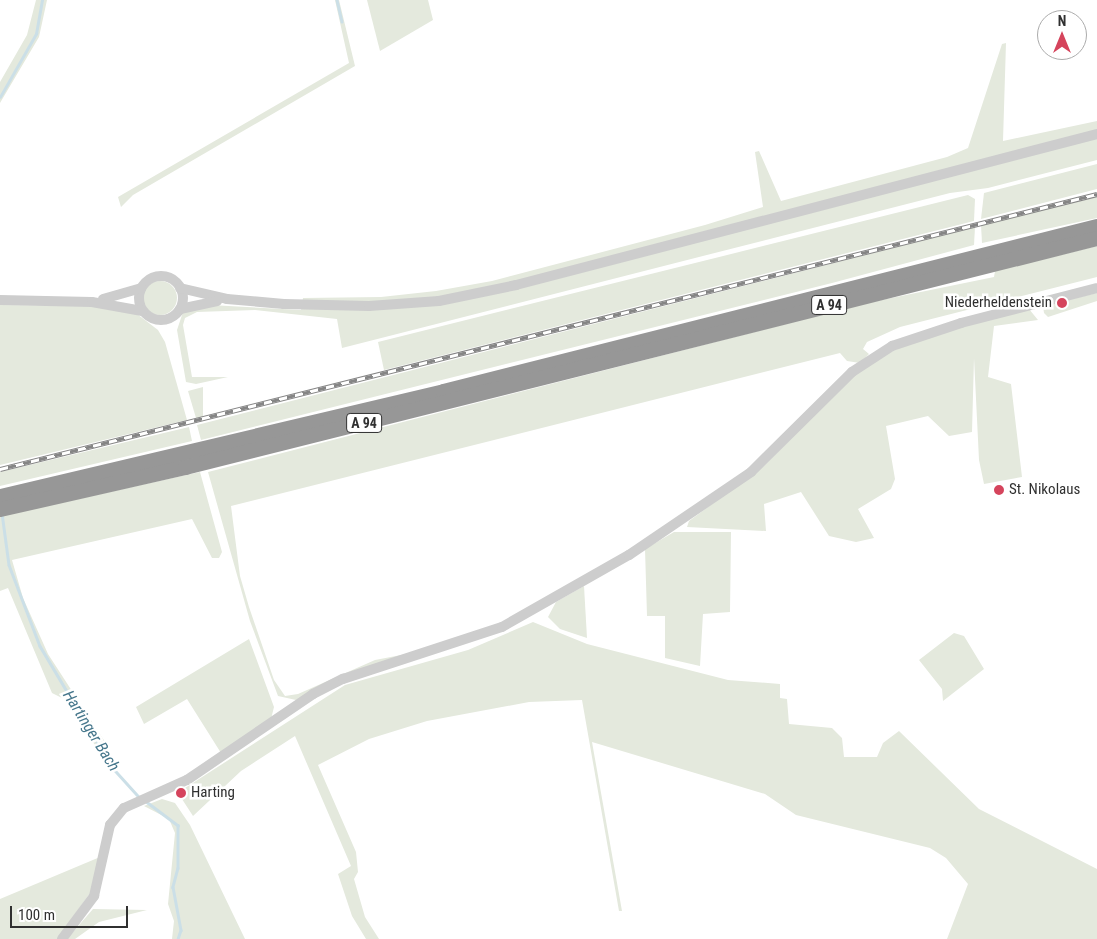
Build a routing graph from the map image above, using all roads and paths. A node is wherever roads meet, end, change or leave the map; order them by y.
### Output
1 (1097, 134) edge
2 (1097, 226) edge
3 (1097, 238) edge
4 (992, 258) junction
5 (141, 288) junction
6 (180, 288) junction
7 (1097, 288) edge
8 (227, 299) junction
9 (0, 300) edge
10 (92, 302) junction
11 (180, 309) junction
12 (142, 310) junction
13 (5, 502) edge
14 (62, 939) edge

1 - 8 street
2 - 4 highway, A 94
3 - 4 highway, A 94
4 - 13 highway, A 94
5 - 6 street
5 - 10 street
5 - 12 street
6 - 8 street
6 - 11 street
7 - 14 street
8 - 11 street
9 - 10 street
10 - 12 street
11 - 12 street

